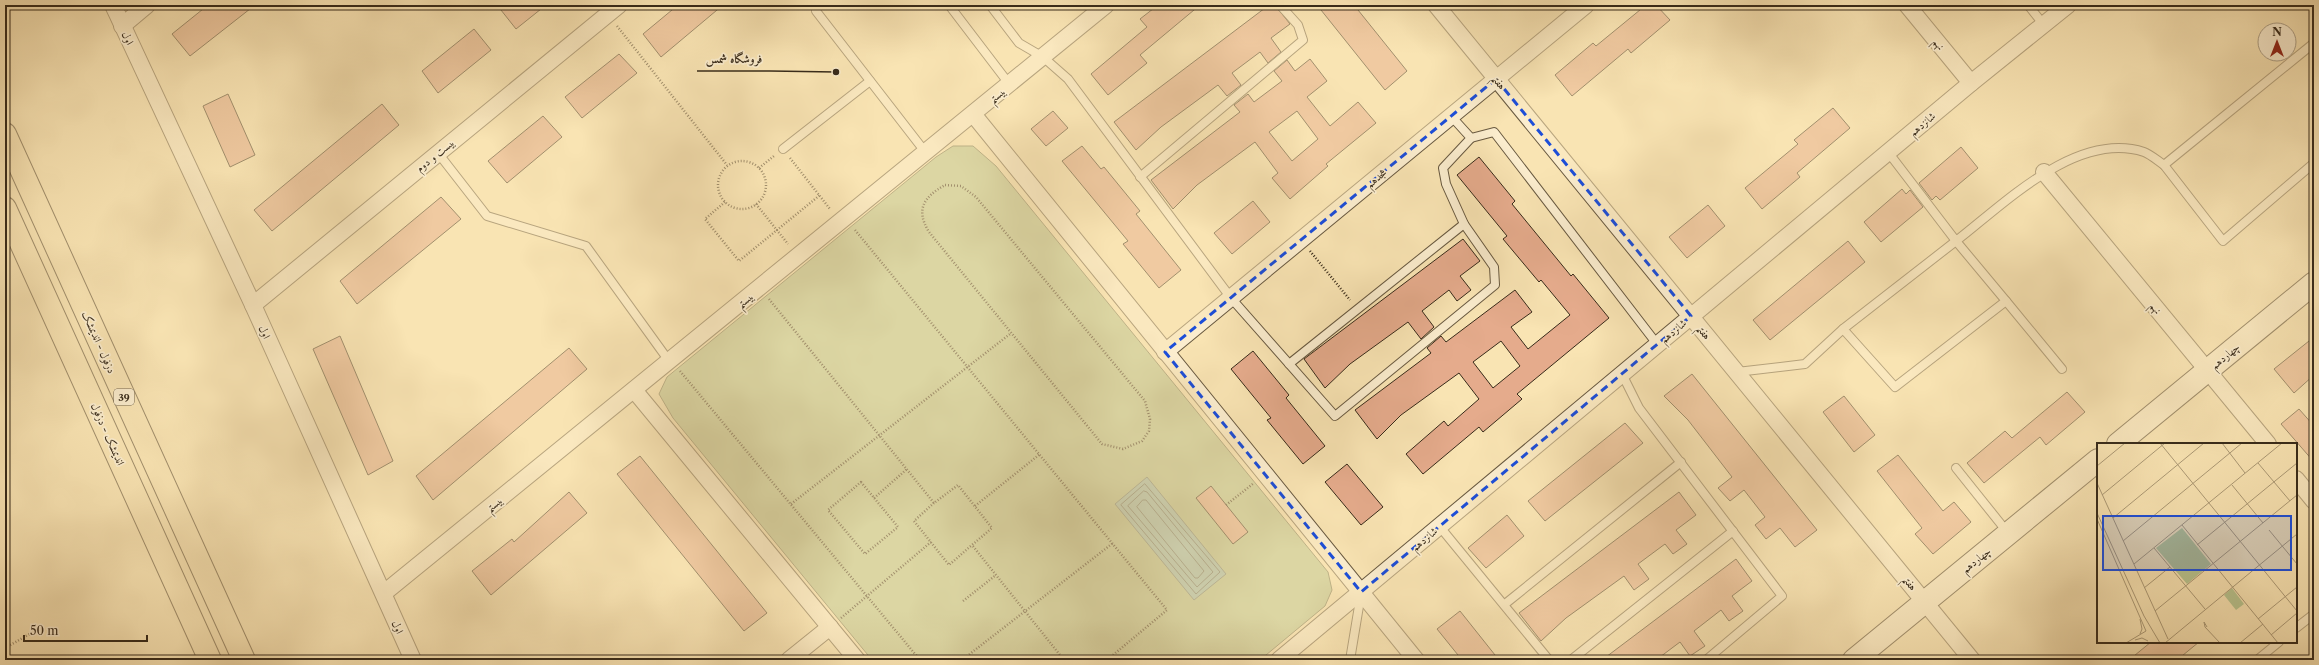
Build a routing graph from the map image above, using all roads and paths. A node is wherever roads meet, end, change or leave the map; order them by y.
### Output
1 (113, 5) edge
2 (147, 5) edge
3 (948, 5) edge
4 (990, 5) edge
5 (1106, 5) edge
6 (1280, 5) edge
7 (1436, 5) edge
8 (1586, 5) edge
9 (1907, 5) edge
10 (2028, 5) edge
11 (2068, 5) edge
12 (613, 9) edge
13 (816, 11) dead end
14 (2044, 24) junction
15 (122, 26) junction
16 (2314, 43) edge
17 (1043, 57) junction
18 (1496, 79) junction
19 (870, 81) junction
20 (1971, 83) junction
21 (1010, 85) junction
22 (973, 114) junction
23 (1451, 116) junction
24 (5, 134) edge
25 (1471, 138) junction
26 (783, 149) junction
27 (1888, 152) junction
28 (438, 153) junction
29 (926, 153) junction
30 (2314, 163) edge
31 (727, 165) junction
32 (2164, 165) junction
33 (759, 168) junction
34 (2044, 172) junction
35 (1140, 177) junction
36 (820, 195) junction
37 (725, 202) junction
38 (756, 204) junction
39 (5, 208) edge
40 (841, 222) junction
41 (1464, 224) junction
42 (777, 230) junction
43 (1301, 240) junction
44 (1956, 241) junction
45 (798, 256) junction
46 (2314, 282) edge
47 (760, 287) junction
48 (1230, 298) junction
49 (2006, 301) junction
50 (252, 305) junction
51 (1358, 309) junction
52 (1691, 316) junction
53 (1843, 329) junction
54 (1010, 334) junction
55 (1657, 344) junction
56 (1166, 352) junction
57 (669, 361) junction
58 (1289, 364) junction
59 (969, 367) junction
60 (2062, 369) dead end
61 (2207, 371) junction
62 (1737, 372) junction
63 (1622, 374) junction
64 (634, 390) junction
65 (880, 436) junction
66 (2119, 443) edge
67 (2267, 443) edge
68 (1040, 454) junction
69 (2097, 461) edge
70 (1681, 462) junction
71 (1956, 468) dead end
72 (907, 469) junction
73 (1265, 474) junction
74 (2297, 480) edge
75 (874, 498) junction
76 (2314, 501) edge
77 (934, 503) junction
78 (791, 504) junction
79 (1226, 505) dead end
80 (975, 506) junction
81 (1440, 527) junction
82 (1733, 531) junction
83 (2009, 533) junction
84 (931, 542) junction
85 (1113, 543) junction
86 (972, 545) junction
87 (996, 575) junction
88 (1361, 592) junction
89 (384, 593) junction
90 (867, 596) junction
91 (963, 601) dead end
92 (1925, 602) junction
93 (1505, 604) junction
94 (1025, 611) junction
95 (2314, 614) edge
96 (42, 627) dead end
97 (830, 627) junction
98 (2297, 627) edge
99 (2278, 643) edge
100 (5, 648) edge
101 (210, 660) edge
102 (244, 660) edge
103 (413, 660) edge
104 (789, 660) edge
105 (857, 660) edge
106 (920, 660) edge
107 (962, 660) edge
108 (1064, 660) edge
109 (1107, 660) edge
110 (1280, 660) edge
111 (1350, 660) edge
112 (1416, 660) edge
113 (1549, 660) edge
114 (1571, 660) edge
115 (1706, 660) edge
116 (1854, 660) edge
117 (1972, 660) edge
118 (2257, 660) edge

1 - 15 street, اول
2 - 15 street
3 - 21 lane
4 - 17 lane
5 - 17 street, بیستم
6 - 35 lane
7 - 18 street, هفتم
8 - 18 street, هجدهم
9 - 20 street, نهم
10 - 14 lane
11 - 14 street, شانزدهم
12 - 28 street, بیست و دوم
12 - 31 path
13 - 19 lane
14 - 20 street, شانزدهم
15 - 50 street, اول
16 - 32 lane
17 - 21 street, بیستم
17 - 35 lane
18 - 23 street, هجدهم
18 - 52 street, هفتم
19 - 26 lane
19 - 29 lane
20 - 27 street, شانزدهم
21 - 22 street, بیستم
22 - 29 street, بیستم
22 - 56 street
23 - 25 lane
23 - 43 street, هجدهم
24 - 102 main road, دزفول - اندیمشک / 39
25 - 41 lane
25 - 55 lane
26 - 33 path
26 - 36 path
27 - 44 lane
27 - 52 street, شانزدهم
28 - 50 street, بیست و دوم
28 - 57 lane
29 - 40 street, بیستم
30 - 32 lane
31 - 33 path
31 - 37 path
32 - 34 lane
33 - 38 path
34 - 44 lane
34 - 61 street, نهم
35 - 48 lane
36 - 40 path
36 - 42 path
37 - 38 path
37 - 42 path
38 - 42 path
39 - 101 main road, اندیمشک - دزفول
40 - 45 street, بیستم
40 - 59 path
41 - 51 lane
41 - 58 lane
42 - 45 path
43 - 48 street, هجدهم
43 - 51 path
44 - 49 lane
44 - 53 lane
45 - 47 street, بیستم
46 - 61 main road, چهاردهم
47 - 57 street, بیستم
47 - 65 path
48 - 56 street, هجدهم
48 - 58 lane
49 - 53 lane
49 - 60 lane
50 - 89 street, اول
51 - 58 lane
52 - 55 street, شانزدهم
52 - 62 street, هفتم
53 - 62 lane
54 - 54 path
54 - 59 path
55 - 63 street, شانزدهم
56 - 73 street
57 - 64 street, بیستم
57 - 78 path
59 - 65 path
59 - 68 path
61 - 66 main road, چهاردهم
61 - 67 street, نهم
62 - 92 street, هفتم
63 - 70 lane
63 - 81 street, شانزدهم
64 - 89 street, بیستم
64 - 97 street
65 - 72 path
65 - 78 path
68 - 80 path
68 - 85 path
69 - 83 main road, چهاردهم
70 - 82 lane
70 - 93 lane
71 - 83 lane
72 - 75 path
72 - 77 path
73 - 79 path
73 - 88 street
74 - 76 street
75 - 75 path
77 - 80 path
77 - 84 path
78 - 90 path
80 - 86 path
81 - 88 street, شانزدهم
81 - 93 lane
82 - 114 lane
82 - 115 lane
83 - 92 main road, چهاردهم
84 - 86 path
84 - 90 path
85 - 94 path
85 - 109 path
86 - 87 path
87 - 91 path
87 - 94 path
88 - 110 street, شانزدهم
88 - 111 lane
88 - 112 street
89 - 103 street, اول
90 - 97 path
90 - 106 path
92 - 116 main road, چهاردهم
92 - 117 street, هفتم
93 - 113 lane
94 - 107 path
94 - 108 path
95 - 98 lane
96 - 100 path
97 - 104 street
97 - 105 street
99 - 118 lane

